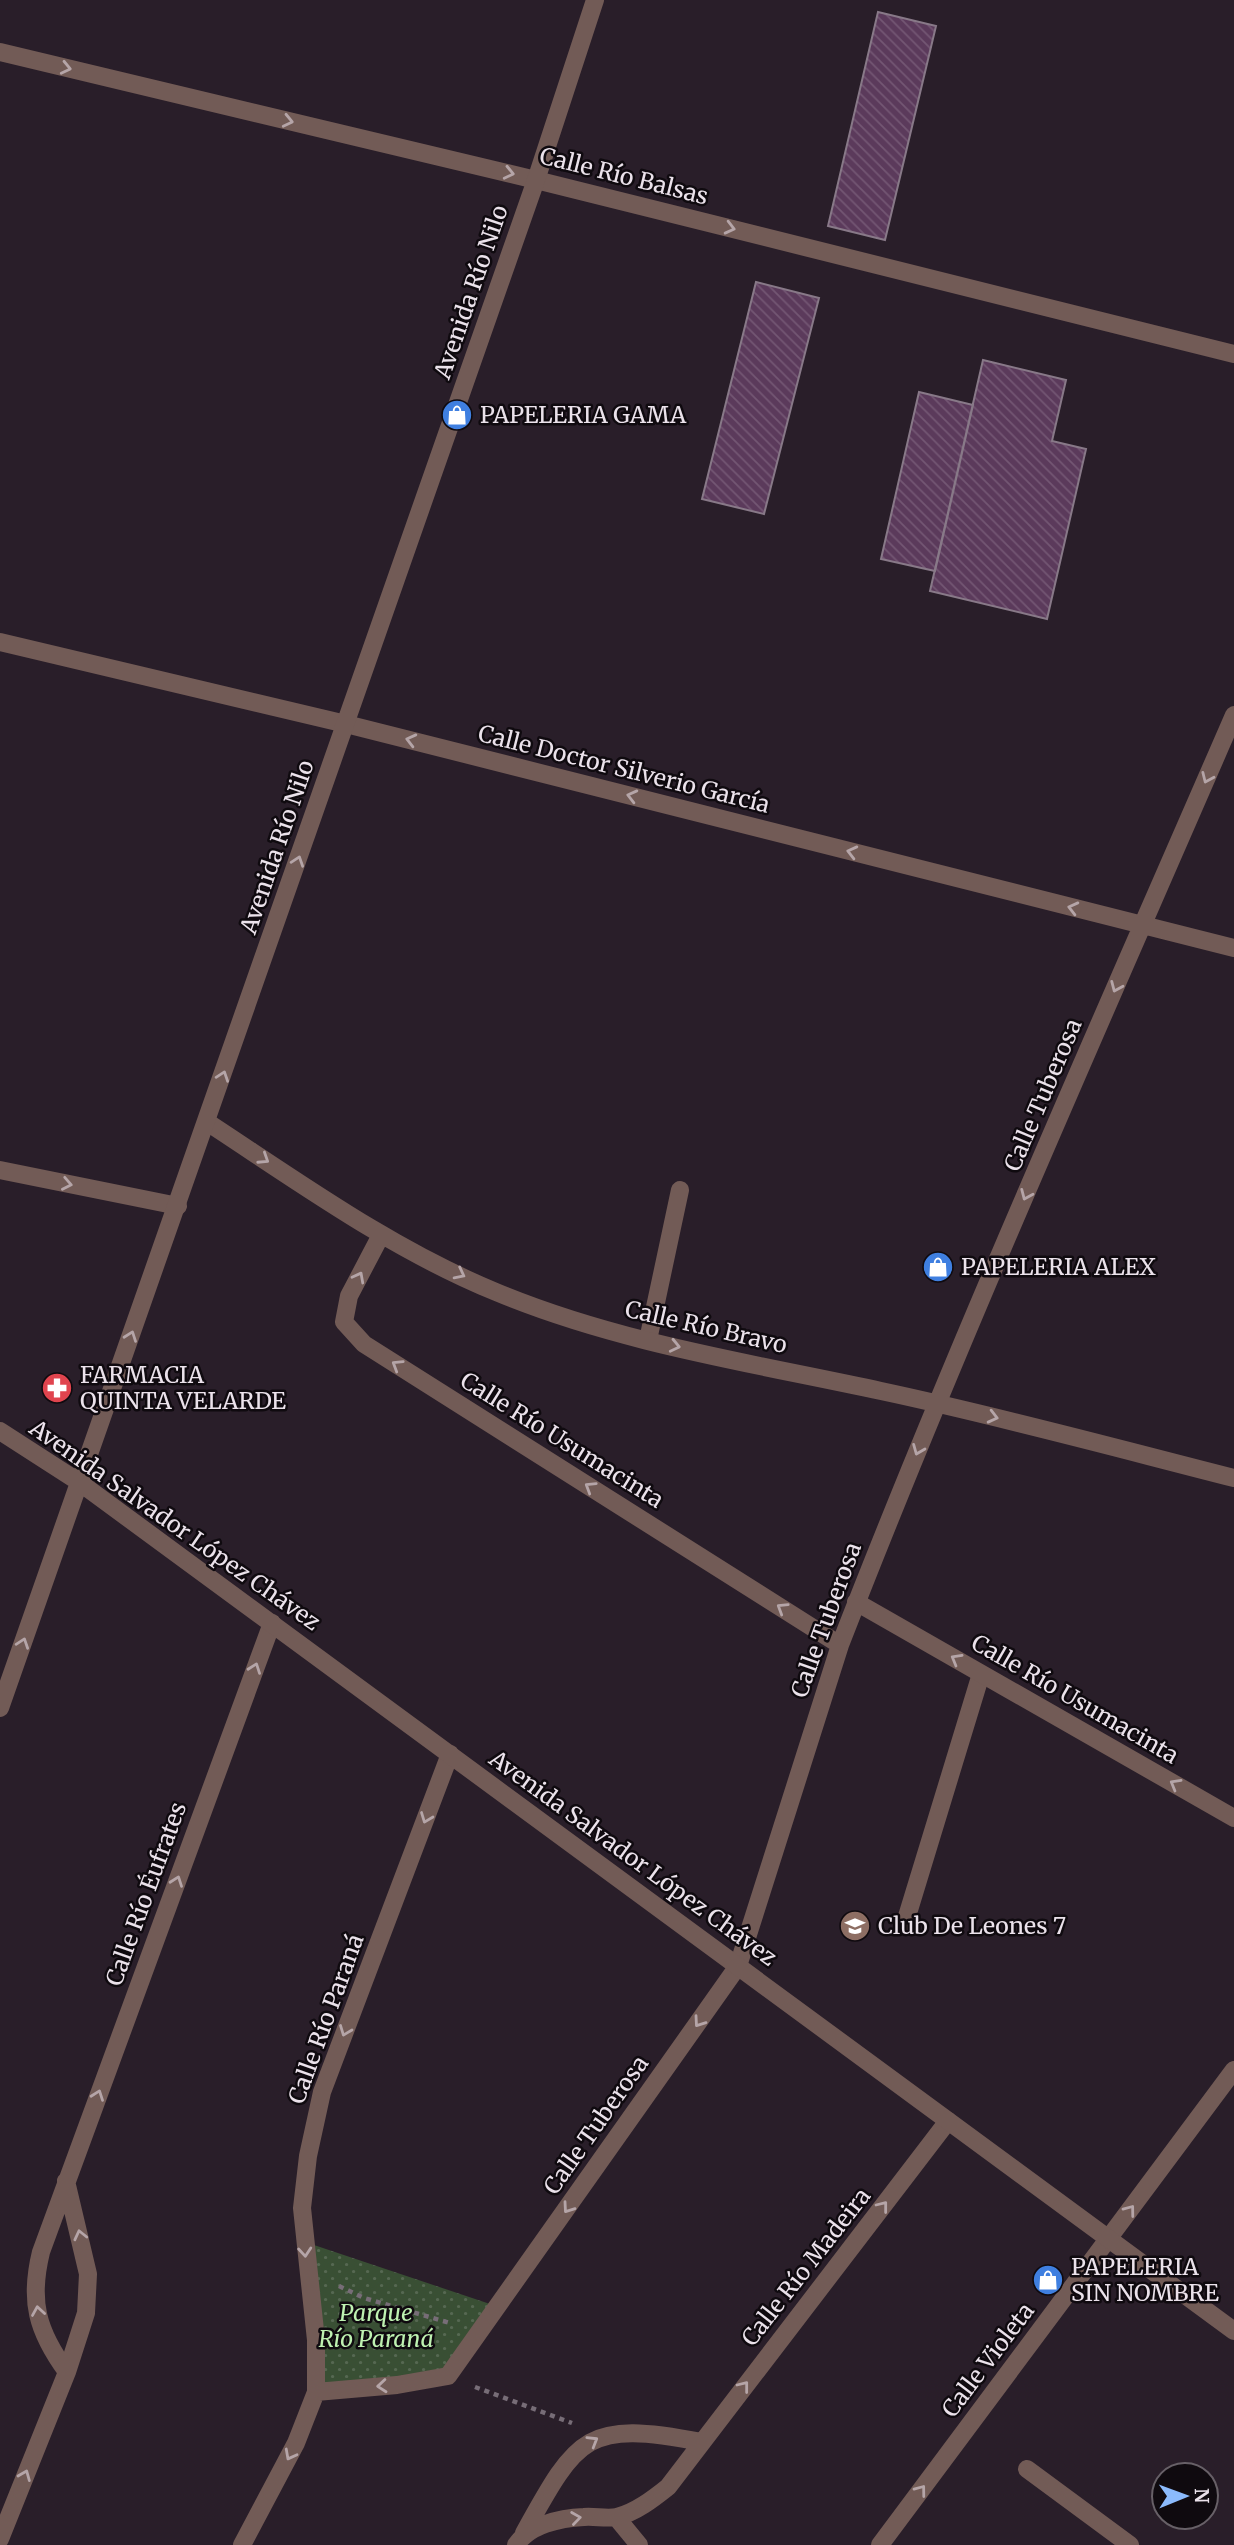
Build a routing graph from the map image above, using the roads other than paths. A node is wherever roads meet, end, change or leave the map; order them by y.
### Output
1 (595, 0) edge
2 (0, 52) edge
3 (536, 180) junction
4 (1234, 354) edge
5 (0, 642) edge
6 (1234, 715) edge
7 (346, 724) junction
8 (1142, 926) junction
9 (1234, 948) edge
10 (207, 1122) junction
11 (0, 1170) edge
12 (680, 1190) dead end
13 (178, 1206) junction
14 (381, 1235) junction
15 (648, 1340) junction
16 (936, 1403) junction
17 (0, 1431) edge
18 (1234, 1478) edge
19 (79, 1482) junction
20 (856, 1602) junction
21 (272, 1623) junction
22 (840, 1645) junction
23 (982, 1674) junction
24 (0, 1708) edge
25 (450, 1754) junction
26 (1234, 1818) edge
27 (905, 1923) dead end
28 (738, 1966) junction
29 (1234, 2070) edge
30 (948, 2121) junction
31 (66, 2181) junction
32 (1109, 2238) junction
33 (1234, 2330) edge
34 (67, 2372) junction
35 (316, 2392) junction
36 (702, 2442) junction
37 (1027, 2469) dead end
38 (616, 2517) junction
39 (0, 2539) edge
40 (520, 2539) edge
41 (242, 2545) edge
42 (639, 2545) edge
43 (880, 2545) edge
44 (1130, 2545) edge

1 - 3 street, Avenida Río Nilo
2 -> 3 street, Calle Río Balsas
3 -> 4 street, Calle Río Balsas
3 - 7 street, Avenida Río Nilo
5 - 7 street, Calle Doctor Silverio García
6 -> 8 street, Calle Tuberosa
8 -> 7 street, Calle Doctor Silverio García
10 -> 7 street, Avenida Río Nilo
8 - 9 street, Calle Doctor Silverio García
8 -> 16 street, Calle Tuberosa
10 - 13 street, Avenida Río Nilo
10 -> 14 street, Calle Río Bravo
11 -> 13 street
12 - 15 street
19 -> 13 street, Avenida Río Nilo
14 -> 15 street, Calle Río Bravo
22 -> 14 street, Calle Río Usumacinta
15 -> 16 street, Calle Río Bravo
16 -> 18 street, Calle Río Bravo
16 -> 20 street, Calle Tuberosa
17 - 19 street, Avenida Salvador López Chávez
19 - 21 street, Avenida Salvador López Chávez
24 -> 19 street, Avenida Río Nilo
20 - 22 street, Calle Tuberosa
23 -> 20 street, Calle Río Usumacinta
21 - 25 street, Avenida Salvador López Chávez
31 -> 21 street, Calle Río Éufrates
22 - 28 street, Calle Tuberosa
26 -> 23 street, Calle Río Usumacinta
23 - 27 street
25 - 28 street, Avenida Salvador López Chávez
25 -> 35 street, Calle Río Paraná
28 - 30 street, Avenida Salvador López Chávez
28 -> 35 street, Calle Tuberosa
32 -> 29 street, Calle Violeta
30 - 32 street, Avenida Salvador López Chávez
36 -> 30 street, Calle Río Madeira
34 -> 31 street
34 -> 31 street, Calle Río Éufrates
32 - 33 street, Avenida Salvador López Chávez
43 -> 32 street, Calle Violeta
39 -> 34 street
35 -> 41 street, Calle Río Paraná
36 - 38 street, Calle Río Madeira
40 -> 36 street, Calle Río Madeira
37 - 44 street
40 -> 38 street, Calle Río Madeira
38 - 42 street

